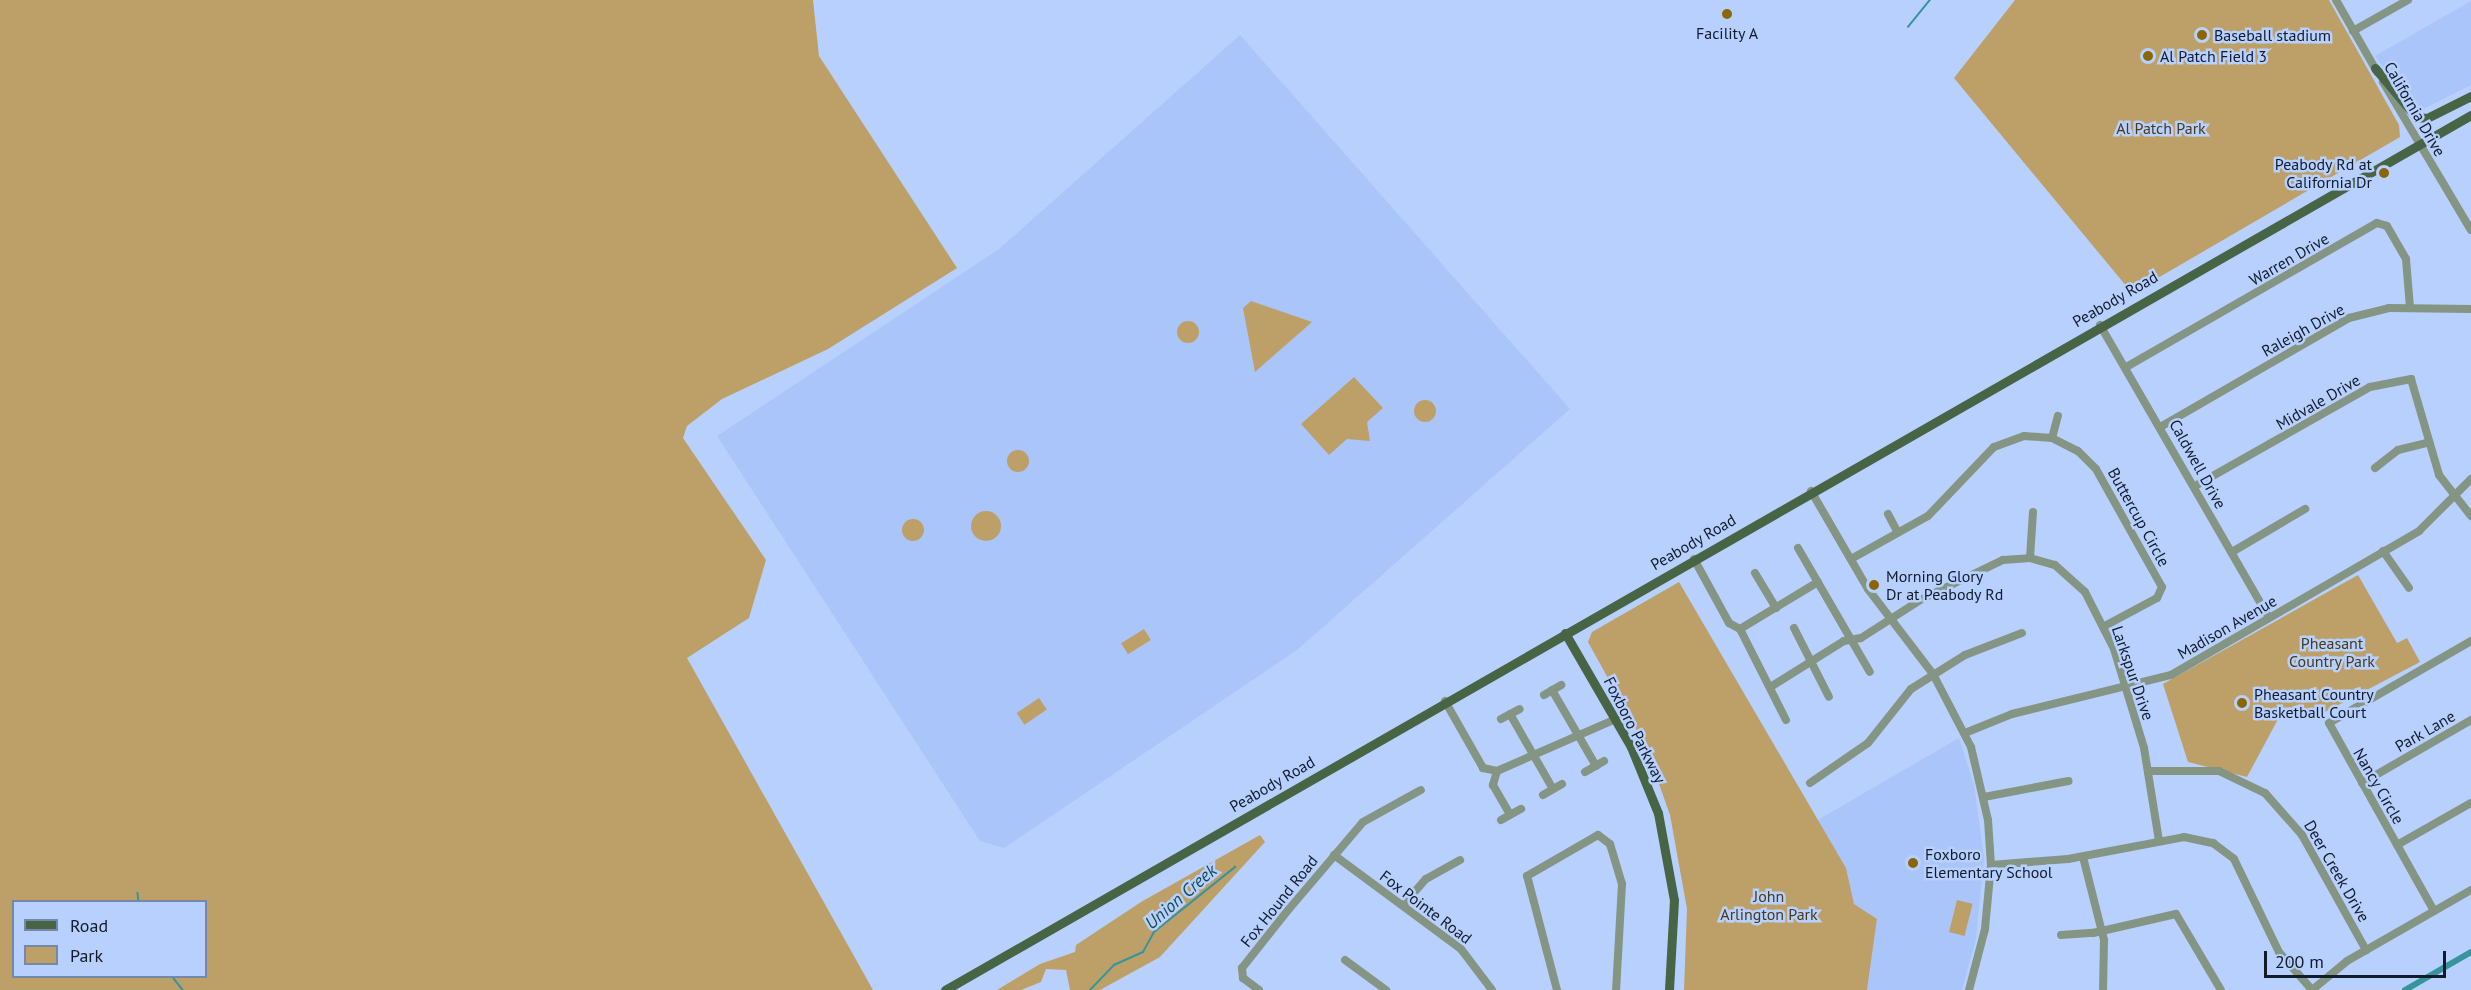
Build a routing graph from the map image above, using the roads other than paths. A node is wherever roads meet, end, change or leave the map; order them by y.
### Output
1 (2336, 0) edge
2 (2408, 0) edge
3 (2353, 31) junction
4 (2375, 68) junction
5 (2471, 96) edge
6 (2471, 106) edge
7 (2471, 115) edge
8 (2457, 120) junction
9 (2417, 143) junction
10 (2471, 230) edge
11 (2410, 308) junction
12 (2471, 309) edge
13 (2100, 325) junction
14 (2128, 366) junction
15 (2058, 416) dead end
16 (2162, 426) junction
17 (2052, 438) junction
18 (2429, 442) junction
19 (2375, 468) dead end
20 (2471, 479) edge
21 (2195, 486) junction
22 (1811, 491) junction
23 (2455, 495) junction
24 (2305, 509) dead end
25 (2033, 512) dead end
26 (1888, 514) dead end
27 (2471, 516) edge
28 (1898, 533) junction
29 (1798, 548) dead end
30 (2383, 551) junction
31 (2232, 552) junction
32 (2030, 558) junction
33 (1694, 559) junction
34 (1851, 560) junction
35 (1755, 573) dead end
36 (1818, 582) junction
37 (2409, 588) dead end
38 (1776, 608) junction
39 (2269, 618) junction
40 (1891, 619) junction
41 (2103, 627) junction
42 (1794, 628) dead end
43 (1740, 629) junction
44 (1564, 633) junction
45 (2022, 633) dead end
46 (1852, 638) junction
47 (2471, 640) edge
48 (1811, 663) junction
49 (1870, 672) dead end
50 (1933, 674) junction
51 (1561, 685) dead end
52 (1772, 686) junction
53 (1552, 690) junction
54 (2127, 690) junction
55 (1544, 695) dead end
56 (1828, 697) dead end
57 (1445, 701) junction
58 (1520, 709) dead end
59 (1510, 714) junction
60 (1501, 719) dead end
61 (1616, 719) junction
62 (1786, 720) dead end
63 (2471, 720) edge
64 (1965, 733) junction
65 (1578, 735) junction
66 (1534, 755) junction
67 (1604, 761) dead end
68 (1596, 766) junction
69 (1497, 771) junction
70 (2148, 771) junction
71 (1585, 772) dead end
72 (2069, 781) dead end
73 (1810, 783) dead end
74 (2362, 783) junction
75 (1562, 784) dead end
76 (1553, 789) junction
77 (1421, 790) dead end
78 (1543, 795) dead end
79 (1984, 797) junction
80 (2471, 803) edge
81 (1521, 809) dead end
82 (1510, 815) junction
83 (1501, 820) dead end
84 (2159, 841) junction
85 (2397, 845) junction
86 (1334, 855) junction
87 (2083, 856) junction
88 (1460, 860) dead end
89 (1991, 865) junction
90 (2471, 890) edge
91 (1404, 904) junction
92 (2434, 911) junction
93 (2102, 932) junction
94 (2061, 935) dead end
95 (2366, 950) junction
96 (1345, 960) dead end
97 (945, 990) edge
98 (1259, 990) edge
99 (1386, 990) edge
100 (1492, 990) edge
101 (1557, 990) edge
102 (1616, 990) edge
103 (1669, 990) edge
104 (1969, 990) edge
105 (2103, 990) edge
106 (2221, 990) edge
107 (2312, 990) edge

1 - 3 street, California Drive
2 - 3 street
3 - 4 street, California Drive
4 - 5 main road
4 - 9 street, California Drive
6 - 8 main road, Peabody Road
7 - 8 main road, Peabody Road
8 - 9 main road, Peabody Road
9 - 10 street, California Drive
9 - 13 main road, Peabody Road
11 - 12 street, Raleigh Drive
11 - 14 street, Warren Drive
11 - 16 street, Raleigh Drive
13 - 14 street, Caldwell Drive
13 - 22 main road, Peabody Road
14 - 16 street, Caldwell Drive
15 - 17 street
16 - 21 street, Caldwell Drive
17 - 28 street, Buttercup Circle
17 - 41 street, Buttercup Circle
18 - 19 street
18 - 21 street, Midvale Drive
18 - 23 street, Midvale Drive
20 - 23 street, Madison Avenue
21 - 31 street, Caldwell Drive
22 - 33 main road, Peabody Road
22 - 34 street
23 - 27 street, Midvale Drive
23 - 30 street, Madison Avenue
24 - 31 street
25 - 32 street
26 - 28 street
28 - 34 street, Buttercup Circle
29 - 36 street
30 - 37 street
30 - 39 street, Madison Avenue
31 - 39 street, Caldwell Drive
32 - 40 street
32 - 41 street, Larkspur Drive
33 - 43 street
33 - 44 main road, Peabody Road
34 - 40 street
35 - 38 street
36 - 38 street
36 - 46 street
38 - 43 street
39 - 54 street, Madison Avenue
40 - 46 street
40 - 50 street
41 - 54 street, Larkspur Drive
42 - 48 street
43 - 52 street
44 - 57 main road, Peabody Road
44 - 61 main road, Foxboro Parkway
45 - 50 street
46 - 48 street
46 - 49 street
47 - 74 street, Nancy Circle
48 - 52 street
48 - 56 street
50 - 64 street
50 - 73 street
51 - 53 street
52 - 62 street
53 - 55 street
53 - 65 street
54 - 64 street, Madison Avenue
54 - 70 street, Larkspur Drive
57 - 69 street
57 - 97 main road, Peabody Road
58 - 59 street
59 - 60 street
59 - 66 street
61 - 65 street
61 - 103 main road, Foxboro Parkway
63 - 74 street, Park Lane
64 - 79 street
65 - 66 street
65 - 68 street
66 - 69 street
66 - 76 street
67 - 68 street
68 - 71 street
69 - 82 street
70 - 84 street, Larkspur Drive
70 - 95 street, Deer Creek Drive
72 - 79 street
74 - 85 street, Nancy Circle
75 - 76 street
76 - 78 street
77 - 86 street, Fox Hound Road
79 - 89 street
80 - 85 street
81 - 82 street
82 - 83 street
84 - 87 street
84 - 107 street
85 - 92 street, Nancy Circle
86 - 91 street, Fox Pointe Road
86 - 98 street, Fox Hound Road
87 - 89 street
87 - 93 street
88 - 91 street
89 - 104 street
90 - 92 street
91 - 100 street, Fox Pointe Road
92 - 95 street
93 - 94 street
93 - 105 street
93 - 106 street
95 - 107 street
96 - 99 street
101 - 102 street

